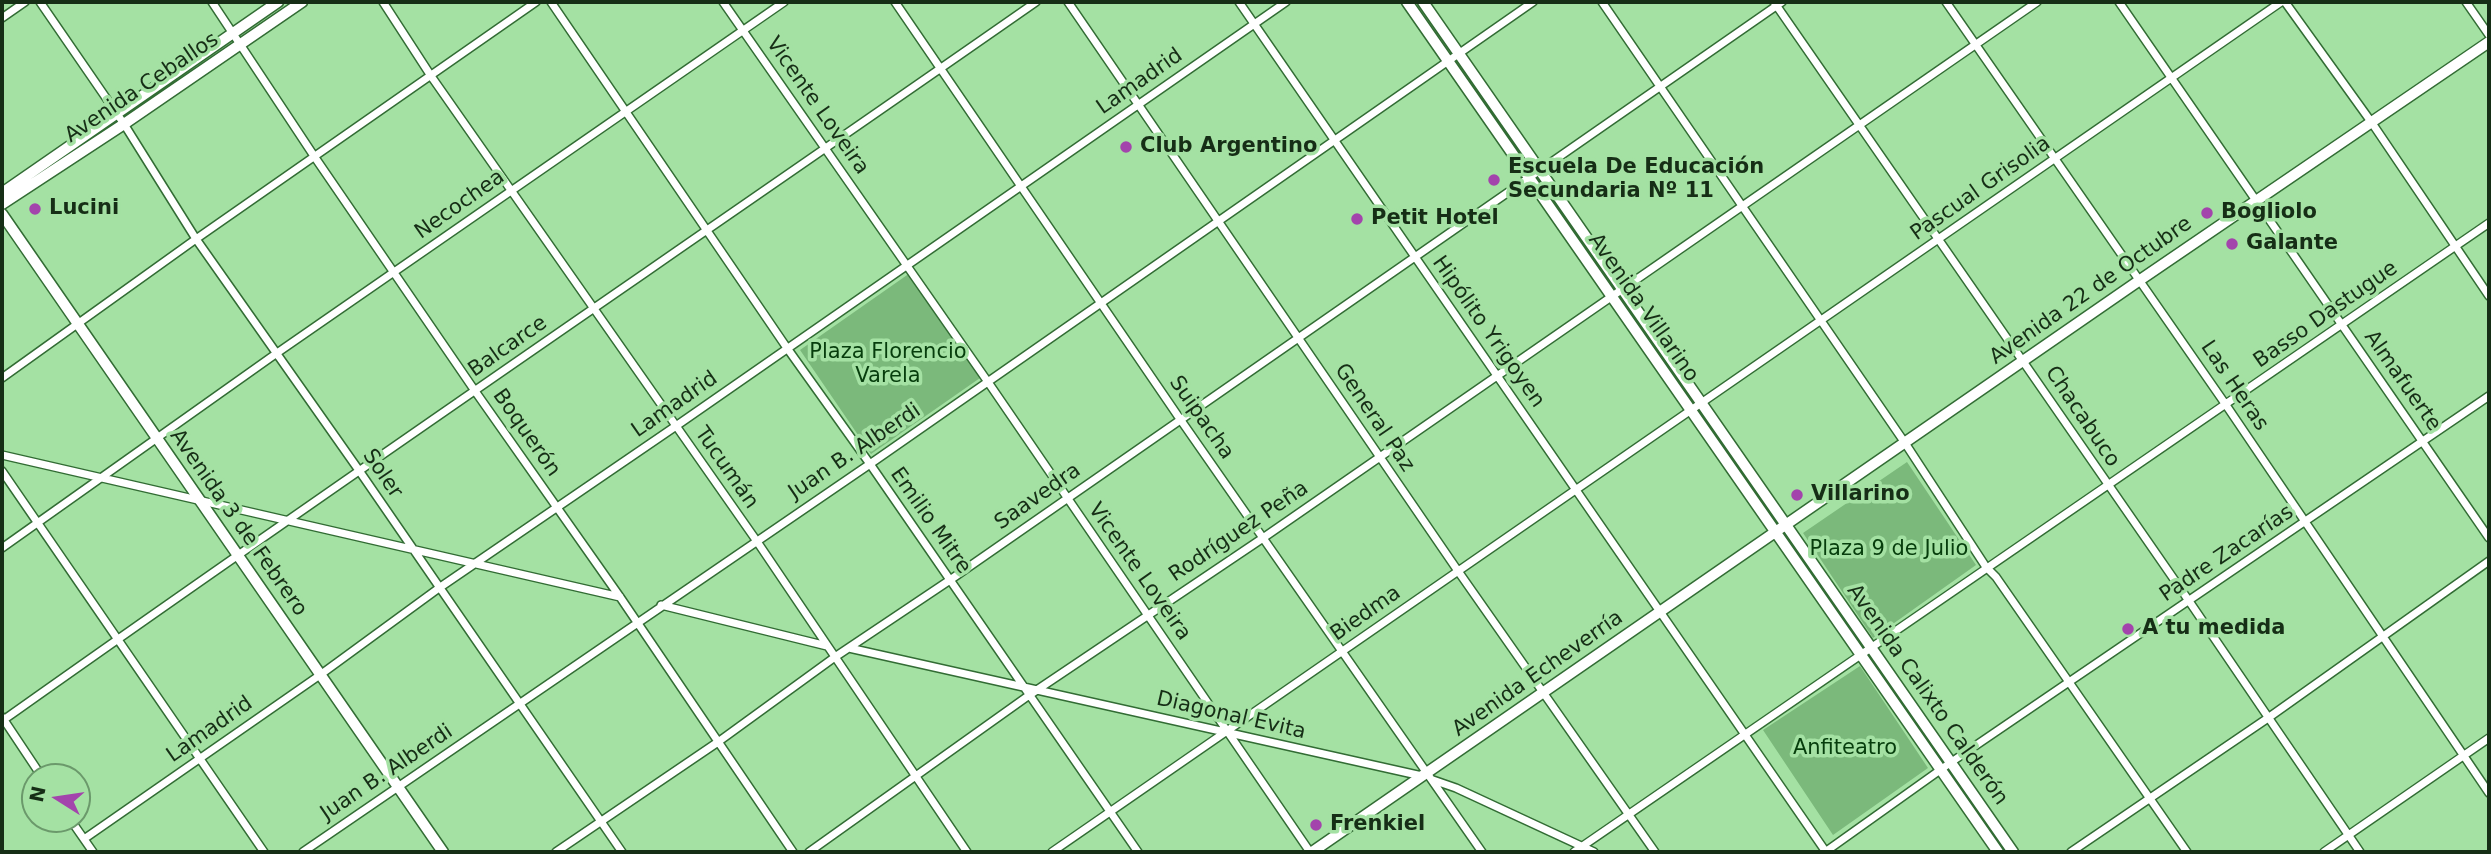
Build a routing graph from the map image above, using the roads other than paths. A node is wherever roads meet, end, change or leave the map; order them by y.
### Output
1 (25, 2) edge
2 (40, 2) edge
3 (212, 2) edge
4 (278, 2) edge
5 (302, 2) edge
6 (383, 2) edge
7 (536, 2) edge
8 (551, 2) edge
9 (723, 2) edge
10 (784, 2) edge
11 (895, 2) edge
12 (1036, 2) edge
13 (1068, 2) edge
14 (1239, 2) edge
15 (1286, 2) edge
16 (1408, 2) edge
17 (1423, 2) edge
18 (1533, 2) edge
19 (1602, 2) edge
20 (1947, 2) edge
21 (2037, 2) edge
22 (2119, 2) edge
23 (2283, 2) edge
24 (2466, 2) edge
25 (1778, 3) edge
26 (2, 18) edge
27 (1254, 24) junction
28 (743, 31) junction
29 (233, 33) junction
30 (2489, 35) edge
31 (2489, 42) edge
32 (241, 44) junction
33 (1975, 44) junction
34 (1453, 57) junction
35 (942, 68) junction
36 (430, 76) junction
37 (2172, 78) junction
38 (1661, 86) junction
39 (1138, 105) junction
40 (626, 111) junction
41 (117, 113) junction
42 (2372, 123) junction
43 (124, 124) junction
44 (1859, 125) junction
45 (1335, 139) junction
46 (825, 149) junction
47 (314, 156) junction
48 (2055, 159) junction
49 (1540, 171) junction
50 (1530, 178) junction
51 (1022, 186) junction
52 (510, 191) junction
53 (2, 193) edge
54 (2256, 201) junction
55 (2, 204) edge
56 (1743, 206) junction
57 (2, 215) edge
58 (1218, 221) junction
59 (2489, 223) edge
60 (705, 230) junction
61 (196, 239) junction
62 (1938, 240) junction
63 (2454, 247) junction
64 (1414, 256) junction
65 (906, 265) junction
66 (394, 272) junction
67 (2140, 280) junction
68 (1620, 288) junction
69 (1610, 295) junction
70 (2489, 296) edge
71 (1101, 301) junction
72 (593, 309) junction
73 (1821, 320) junction
74 (78, 324) junction
75 (2342, 325) junction
76 (1297, 336) junction
77 (787, 348) junction
78 (277, 353) junction
79 (2024, 362) junction
80 (1496, 375) junction
81 (2, 378) edge
82 (988, 382) junction
83 (475, 391) junction
84 (2489, 396) edge
85 (2226, 405) junction
86 (1696, 407) junction
87 (1180, 419) junction
88 (676, 426) junction
89 (157, 439) junction
90 (2423, 442) junction
91 (1905, 443) junction
92 (2, 455) edge
93 (1379, 456) junction
94 (870, 464) junction
95 (358, 470) junction
96 (2, 471) edge
97 (104, 476) junction
98 (2108, 485) junction
99 (1576, 490) junction
100 (1067, 498) junction
101 (197, 499) junction
102 (557, 508) junction
103 (288, 521) junction
104 (36, 523) junction
105 (2305, 523) junction
106 (1781, 529) junction
107 (1263, 538) junction
108 (2489, 538) edge
109 (756, 540) junction
110 (2, 548) edge
111 (411, 549) junction
112 (238, 554) junction
113 (2489, 561) edge
114 (477, 564) junction
115 (1986, 567) junction
116 (1458, 572) junction
117 (950, 579) junction
118 (439, 588) junction
119 (620, 597) junction
120 (2189, 601) junction
121 (661, 605) junction
122 (1661, 612) junction
123 (1148, 616) junction
124 (636, 623) junction
125 (2382, 636) junction
126 (116, 639) junction
127 (827, 646) junction
128 (849, 648) junction
129 (1342, 651) junction
130 (1867, 651) junction
131 (835, 657) junction
132 (320, 675) junction
133 (2070, 682) junction
134 (1022, 687) junction
135 (1037, 690) junction
136 (1543, 693) junction
137 (1028, 696) junction
138 (520, 704) junction
139 (2268, 718) junction
140 (2, 719) edge
141 (1228, 732) junction
142 (1744, 734) junction
143 (2489, 738) edge
144 (718, 742) junction
145 (2463, 755) junction
146 (199, 759) junction
147 (32, 763) edge
148 (1945, 767) junction
149 (1427, 776) junction
150 (916, 777) junction
151 (397, 787) junction
152 (2489, 793) edge
153 (2149, 800) junction
154 (1110, 812) junction
155 (1628, 815) junction
156 (600, 822) junction
157 (79, 833) edge
158 (2348, 835) junction
159 (83, 839) junction
160 (1582, 847) junction
161 (93, 852) edge
162 (264, 852) edge
163 (303, 852) edge
164 (443, 852) edge
165 (556, 852) edge
166 (622, 852) edge
167 (793, 852) edge
168 (809, 852) edge
169 (967, 852) edge
170 (1052, 852) edge
171 (1138, 852) edge
172 (1311, 852) edge
173 (1482, 852) edge
174 (1574, 852) edge
175 (1594, 852) edge
176 (1655, 852) edge
177 (1825, 852) edge
178 (1998, 852) edge
179 (2013, 852) edge
180 (2071, 852) edge
181 (2188, 852) edge
182 (2323, 852) edge
183 (2360, 852) edge

1 - 26 street
2 - 41 street, Soler
3 - 29 street, Boquerón
4 - 29 main road, Avenida Ceballos
5 - 32 main road, Avenida Ceballos
6 - 36 street, Tucumán
7 - 36 street
8 - 40 street, Emilio Mitre
9 - 28 street, Vicente Loveira
10 - 28 street, Necochea
11 - 35 street, Suipacha
12 - 35 street, Balcarce
13 - 39 street, General Paz
14 - 27 street, Hipólito Yrigoyen
15 - 27 street, Lamadrid
16 - 34 main road, Avenida Villarino
17 - 34 main road, Avenida Villarino
18 - 34 street, Juan B. Alberdi
19 - 38 street
20 - 33 street, Las Heras
21 - 33 street, Rodríguez Peña
22 - 37 street, Almafuerte
23 - 37 street, Pascual Grisolia
23 - 42 street
24 - 30 street
25 - 38 street, Saavedra
25 - 44 street, Chacabuco
27 - 39 street, Lamadrid
27 - 45 street, Hipólito Yrigoyen
28 - 40 street, Necochea
28 - 46 street, Vicente Loveira
29 - 32 street, Boquerón
29 - 41 main road, Avenida Ceballos
31 - 42 main road, Avenida 22 de Octubre
32 - 43 main road, Avenida Ceballos
32 - 47 street, Boquerón
33 - 44 street, Rodríguez Peña
33 - 48 street, Las Heras
34 - 45 street, Juan B. Alberdi
34 - 49 main road, Avenida Villarino
34 - 50 main road, Avenida Villarino
35 - 46 street, Balcarce
35 - 51 street, Suipacha
36 - 47 street
36 - 52 street, Tucumán
37 - 48 street, Pascual Grisolia
37 - 54 street, Almafuerte
38 - 49 street, Saavedra
38 - 56 street
39 - 51 street, Lamadrid
39 - 58 street, General Paz
40 - 52 street, Necochea
40 - 60 street, Emilio Mitre
41 - 43 street, Soler
41 - 53 main road, Avenida Ceballos
42 - 54 main road, Avenida 22 de Octubre
42 - 63 street
43 - 55 main road, Avenida Ceballos
43 - 61 street, Soler
44 - 56 street, Rodríguez Peña
44 - 62 street, Chacabuco
45 - 58 street, Juan B. Alberdi
45 - 64 street, Hipólito Yrigoyen
46 - 60 street, Balcarce
46 - 65 street, Vicente Loveira
47 - 61 street
47 - 66 street, Boquerón
48 - 62 street, Pascual Grisolia
48 - 67 street, Las Heras
49 - 50 street, Saavedra
49 - 68 main road, Avenida Villarino
50 - 64 street, Saavedra
50 - 69 main road, Avenida Villarino
51 - 65 street, Lamadrid
51 - 71 street, Suipacha
52 - 66 street, Necochea
52 - 72 street, Tucumán
54 - 67 main road, Avenida 22 de Octubre
54 - 75 street, Almafuerte
56 - 68 street, Rodríguez Peña
56 - 73 street
57 - 74 main road, Avenida 3 de Febrero
58 - 71 street, Juan B. Alberdi
58 - 76 street, General Paz
59 - 63 street, Basso Dastugue
60 - 72 street, Balcarce
60 - 77 street, Emilio Mitre
61 - 74 street
61 - 78 street, Soler
62 - 73 street, Pascual Grisolia
62 - 79 street, Chacabuco
63 - 70 street
63 - 75 street, Basso Dastugue
64 - 76 street, Saavedra
64 - 80 street, Hipólito Yrigoyen
65 - 77 street, Lamadrid
65 - 82 street, Vicente Loveira
66 - 78 street, Necochea
66 - 83 street, Boquerón
67 - 79 main road, Avenida 22 de Octubre
67 - 85 street, Las Heras
68 - 69 street, Rodríguez Peña
68 - 86 main road, Avenida Villarino
69 - 80 street, Rodríguez Peña
69 - 86 main road, Avenida Villarino
71 - 82 street, Juan B. Alberdi
71 - 87 street, Suipacha
72 - 83 street, Balcarce
72 - 88 street, Tucumán
73 - 86 street, Pascual Grisolia
73 - 91 street
74 - 81 street
74 - 89 main road, Avenida 3 de Febrero
75 - 85 street, Basso Dastugue
75 - 90 street, Almafuerte
76 - 87 street, Saavedra
76 - 93 street, General Paz
77 - 88 street, Lamadrid
77 - 94 street, Emilio Mitre
78 - 89 street, Necochea
78 - 95 street, Soler
79 - 91 main road, Avenida 22 de Octubre
79 - 98 street, Chacabuco
80 - 93 street, Rodríguez Peña
80 - 99 street, Hipólito Yrigoyen
82 - 94 street, Juan B. Alberdi
82 - 100 street, Vicente Loveira
83 - 95 street, Balcarce
83 - 102 street, Boquerón
84 - 90 street, Padre Zacarías
85 - 98 street, Basso Dastugue
85 - 105 street, Las Heras
86 - 99 street, Biedma
86 - 106 main road, Avenida Villarino
87 - 100 street, Saavedra
87 - 107 street, Suipacha
88 - 102 street, Lamadrid
88 - 109 street, Tucumán
89 - 97 street, Necochea
89 - 101 main road, Avenida 3 de Febrero
90 - 105 street, Padre Zacarías
90 - 108 street, Almafuerte
91 - 106 main road, Avenida 22 de Octubre
91 - 115 street
92 - 97 street
93 - 107 street, Rodríguez Peña
93 - 116 street, General Paz
94 - 109 street, Juan B. Alberdi
94 - 117 street, Emilio Mitre
95 - 103 street, Balcarce
95 - 111 street, Soler
96 - 104 street
97 - 101 street
97 - 104 street, Necochea
98 - 115 street, Basso Dastugue
98 - 120 street, Chacabuco
99 - 116 street, Biedma
99 - 122 street, Hipólito Yrigoyen
100 - 117 street, Saavedra
100 - 123 street, Vicente Loveira
101 - 103 street
101 - 112 main road, Avenida 3 de Febrero
102 - 114 street, Lamadrid
102 - 119 street, Boquerón
103 - 111 street
103 - 112 street, Balcarce
104 - 110 street, Necochea
104 - 126 street
105 - 120 street, Padre Zacarías
105 - 125 street, Las Heras
106 - 122 main road, Avenida Echeverría
106 - 130 main road, Avenida Calixto Calderón
107 - 123 street, Rodríguez Peña
107 - 129 street, Suipacha
109 - 121 street, Juan B. Alberdi
109 - 127 street, Tucumán
111 - 114 street
111 - 118 street, Soler
112 - 126 street, Balcarce
112 - 132 main road, Avenida 3 de Febrero
113 - 125 street
114 - 118 street, Lamadrid
114 - 119 street
115 - 130 street, Basso Dastugue
115 - 133 street
116 - 129 street, Biedma
116 - 136 street, General Paz
117 - 128 street, Saavedra
117 - 134 street, Emilio Mitre
118 - 132 street, Lamadrid
118 - 138 street, Soler
119 - 124 street, Boquerón
120 - 133 street, Padre Zacarías
120 - 139 street, Chacabuco
121 - 124 street, Juan B. Alberdi
121 - 127 street
122 - 136 main road, Avenida Echeverría
122 - 142 street, Hipólito Yrigoyen
123 - 135 street, Rodríguez Peña
123 - 141 street, Vicente Loveira
124 - 138 street, Juan B. Alberdi
124 - 144 street, Boquerón
125 - 139 street
125 - 145 street, Las Heras
126 - 140 street, Balcarce
126 - 146 street
127 - 131 street, Tucumán
128 - 131 street, Saavedra
128 - 134 street, Diagonal Evita
129 - 141 street, Biedma
129 - 149 street, Suipacha
130 - 142 street, Basso Dastugue
130 - 148 main road, Avenida Calixto Calderón
131 - 144 street, Saavedra
131 - 150 street, Tucumán
132 - 146 street, Lamadrid
132 - 151 main road, Avenida 3 de Febrero
133 - 148 street, Padre Zacarías
133 - 153 street
134 - 135 street, Diagonal Evita
134 - 137 street, Emilio Mitre
135 - 137 street, Rodríguez Peña
135 - 141 street, Diagonal Evita
136 - 149 main road, Avenida Echeverría
136 - 155 street, General Paz
137 - 150 street, Rodríguez Peña
137 - 154 street, Emilio Mitre
138 - 151 street, Juan B. Alberdi
138 - 156 street, Soler
139 - 153 street
139 - 158 street, Chacabuco
140 - 147 street
141 - 149 street, Diagonal Evita
141 - 154 street, Biedma
141 - 172 street, Vicente Loveira
142 - 155 street, Basso Dastugue
142 - 177 street, Hipólito Yrigoyen
143 - 145 street
144 - 156 street, Saavedra
144 - 167 street, Boquerón
145 - 152 street, Las Heras
145 - 158 street
146 - 159 street, Lamadrid
146 - 162 street
148 - 177 street, Padre Zacarías
148 - 178 main road, Avenida Calixto Calderón
148 - 179 main road, Avenida Calixto Calderón
149 - 160 street, Diagonal Evita
149 - 172 main road, Avenida Echeverría
149 - 173 street, Suipacha
150 - 168 street, Rodríguez Peña
150 - 169 street, Tucumán
151 - 163 street, Juan B. Alberdi
151 - 164 main road, Avenida 3 de Febrero
153 - 180 street
153 - 181 street
154 - 170 street, Biedma
154 - 171 street, Emilio Mitre
155 - 160 street, Basso Dastugue
155 - 176 street, General Paz
156 - 165 street, Saavedra
156 - 166 street, Soler
157 - 159 street
158 - 182 street
158 - 183 street, Chacabuco
159 - 161 street
160 - 174 street, Basso Dastugue
160 - 175 street, Diagonal Evita

